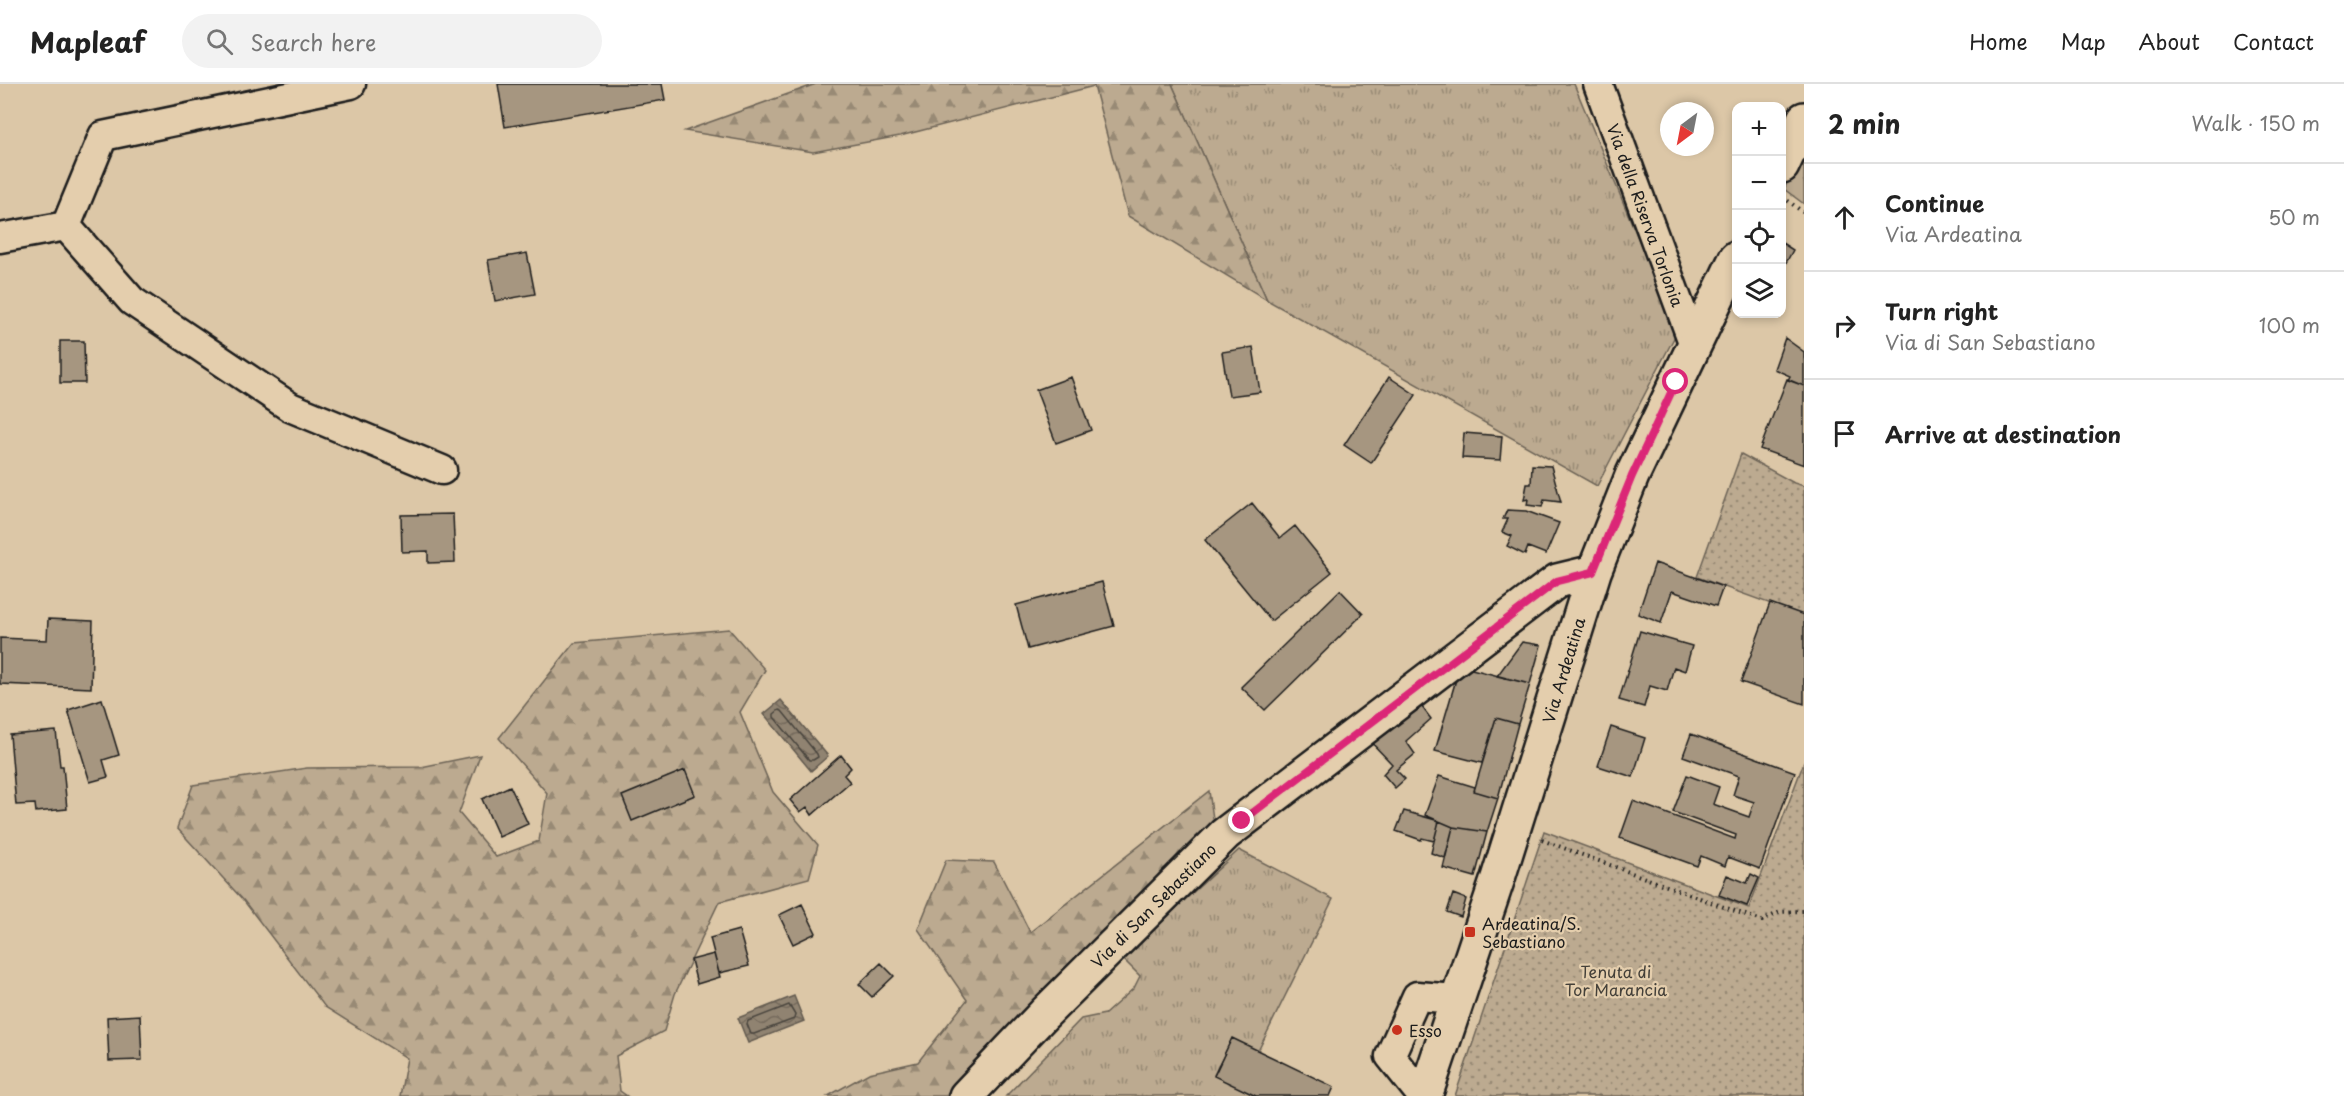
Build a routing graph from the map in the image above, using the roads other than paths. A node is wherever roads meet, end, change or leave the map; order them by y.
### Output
1 (351, 84) edge
2 (1598, 84) edge
3 (1804, 119) edge
4 (1786, 157) edge
5 (66, 226) junction
6 (0, 238) edge
7 (1734, 264) edge
8 (1694, 345) junction
9 (442, 470) dead end
10 (1593, 572) junction
11 (1456, 999) junction
12 (966, 1096) edge
13 (1423, 1096) edge

1 - 5 street
2 - 8 street, Via della Riserva Torlonia
3 - 4 main road
5 - 6 street
5 - 9 street
7 - 8 main road, Via Ardeatina
8 - 10 main road, Via Ardeatina
10 - 11 main road, Via Ardeatina
10 - 12 main road, Via di San Sebastiano
11 - 13 main road, Via Ardeatina
11 - 13 street

